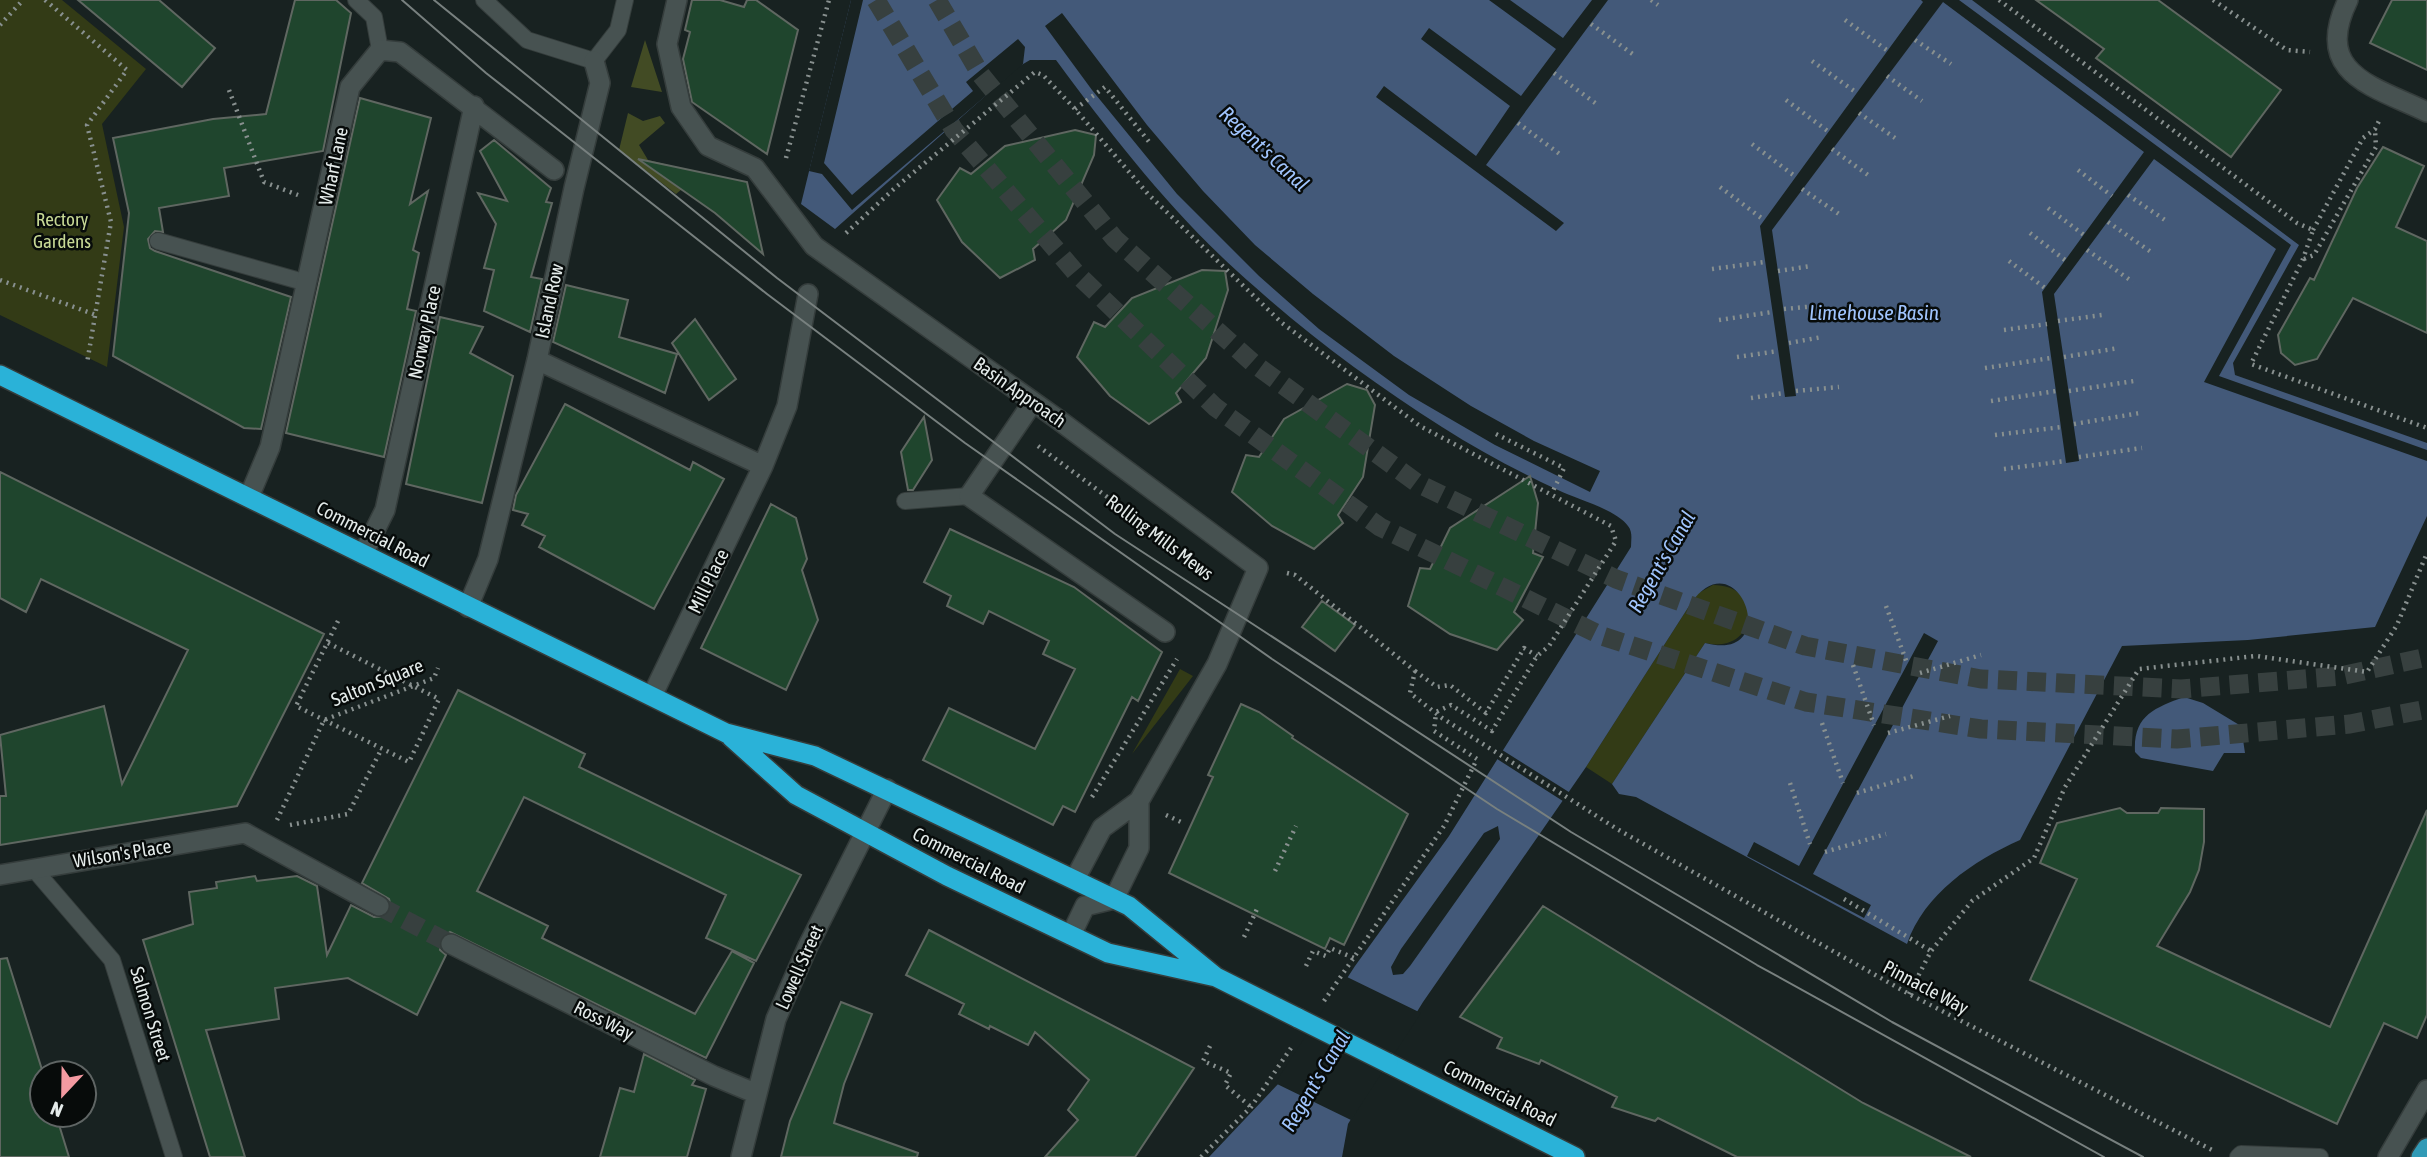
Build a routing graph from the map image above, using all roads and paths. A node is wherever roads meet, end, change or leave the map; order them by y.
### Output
1 (23, 0) edge
2 (44, 0) edge
3 (356, 0) edge
4 (484, 0) edge
5 (625, 0) edge
6 (677, 0) edge
7 (829, 0) edge
8 (1651, 0) edge
9 (1999, 0) edge
10 (2213, 0) edge
11 (2348, 0) edge
12 (1658, 5) dead end
13 (1845, 20) dead end
14 (1591, 23) dead end
15 (0, 25) edge
16 (1915, 40) dead end
17 (380, 50) junction
18 (1888, 51) dead end
19 (1634, 55) dead end
20 (2339, 55) junction
21 (594, 61) junction
22 (1812, 61) dead end
23 (1951, 64) dead end
24 (1554, 74) dead end
25 (1888, 76) dead end
26 (229, 90) dead end
27 (1857, 93) dead end
28 (2390, 94) junction
29 (1786, 100) dead end
30 (1922, 101) dead end
31 (1598, 105) dead end
32 (474, 106) junction
33 (1075, 109) junction
34 (2427, 112) edge
35 (1859, 113) dead end
36 (1518, 123) dead end
37 (2375, 130) junction
38 (1829, 132) dead end
39 (1895, 138) dead end
40 (1150, 143) dead end
41 (1752, 144) dead end
42 (1832, 149) dead end
43 (1561, 155) dead end
44 (554, 170) dead end
45 (2078, 170) dead end
46 (1868, 175) dead end
47 (1796, 177) dead end
48 (1720, 187) dead end
49 (1802, 189) dead end
50 (2128, 195) dead end
51 (2112, 196) dead end
52 (325, 204) junction
53 (780, 204) junction
54 (2048, 208) dead end
55 (1839, 214) dead end
56 (1764, 220) dead end
57 (2165, 220) dead end
58 (2108, 222) dead end
59 (2314, 230) junction
60 (2030, 233) dead end
61 (2084, 234) dead end
62 (158, 241) dead end
63 (2087, 250) dead end
64 (824, 253) junction
65 (2154, 254) dead end
66 (2303, 259) junction
67 (2065, 260) dead end
68 (2009, 261) dead end
69 (1765, 262) dead end
70 (1811, 266) dead end
71 (1712, 269) dead end
72 (1778, 271) dead end
73 (0, 280) edge
74 (2133, 282) dead end
75 (307, 283) junction
76 (2045, 288) dead end
77 (808, 294) dead end
78 (1817, 306) dead end
79 (1784, 309) dead end
80 (1772, 312) dead end
81 (96, 315) junction
82 (2102, 315) dead end
83 (1719, 320) dead end
84 (2058, 321) dead end
85 (2047, 324) dead end
86 (2004, 330) dead end
87 (1822, 337) dead end
88 (1789, 343) dead end
89 (2119, 348) dead end
90 (1778, 351) dead end
91 (1737, 356) dead end
92 (2064, 357) dead end
93 (2052, 358) dead end
94 (537, 360) junction
95 (87, 363) dead end
96 (1985, 368) dead end
97 (0, 375) edge
98 (2134, 381) dead end
99 (1839, 387) dead end
100 (1796, 391) dead end
101 (2056, 391) dead end
102 (2068, 391) dead end
103 (1784, 393) dead end
104 (1751, 398) dead end
105 (1991, 401) dead end
106 (1033, 402) junction
107 (2140, 413) dead end
108 (2074, 424) dead end
109 (2062, 427) dead end
110 (2427, 428) edge
111 (1015, 429) junction
112 (1496, 434) dead end
113 (1995, 435) dead end
114 (2142, 448) dead end
115 (2078, 457) dead end
116 (2066, 461) dead end
117 (763, 466) junction
118 (2004, 469) dead end
119 (1553, 491) junction
120 (969, 496) junction
121 (249, 497) junction
122 (905, 500) dead end
123 (1175, 547) dead end
124 (2427, 553) edge
125 (363, 554) junction
126 (1258, 568) junction
127 (1886, 606) dead end
128 (468, 607) junction
129 (339, 619) dead end
130 (1165, 632) dead end
131 (328, 643) junction
132 (1981, 655) dead end
133 (1537, 656) junction
134 (1178, 658) dead end
135 (1907, 663) dead end
136 (1853, 665) dead end
137 (439, 668) dead end
138 (1415, 671) junction
139 (1920, 673) dead end
140 (412, 686) junction
141 (652, 696) junction
142 (1436, 712) junction
143 (1950, 716) dead end
144 (324, 720) junction
145 (1822, 723) dead end
146 (1874, 725) dead end
147 (726, 733) junction
148 (1888, 733) dead end
149 (382, 748) junction
150 (1917, 775) dead end
151 (1790, 783) dead end
152 (1843, 783) dead end
153 (887, 789) junction
154 (1857, 793) dead end
155 (1090, 799) dead end
156 (1139, 801) junction
157 (1296, 826) dead end
158 (865, 832) junction
159 (1886, 834) dead end
160 (1811, 844) dead end
161 (1825, 852) dead end
162 (33, 868) junction
163 (1275, 871) dead end
164 (0, 875) edge
165 (1075, 879) junction
166 (1114, 899) junction
167 (1844, 899) dead end
168 (379, 906) tunnel mouth
169 (1257, 909) dead end
170 (1071, 935) junction
171 (1244, 937) dead end
172 (451, 944) tunnel mouth
173 (1931, 951) junction
174 (1354, 958) junction
175 (1306, 967) dead end
176 (1343, 974) dead end
177 (1216, 977) junction
178 (1909, 994) junction
179 (1210, 1045) dead end
180 (1269, 1080) dead end
181 (2427, 1090) edge
182 (757, 1094) junction
183 (1251, 1107) junction
184 (2427, 1148) edge
185 (2216, 1152) dead end
186 (2285, 1155) edge
187 (174, 1157) edge
188 (741, 1157) edge
189 (1201, 1157) edge
190 (1575, 1157) edge
191 (2238, 1157) edge
192 (2320, 1157) edge
193 (2388, 1157) edge
194 (2421, 1157) edge

1 - 15 path
2 - 81 path
3 - 17 lane
4 - 21 lane
5 - 21 lane
6 - 53 street, Basin Approach
7 - 53 path
8 - 12 path
9 - 59 path
10 - 20 path
11 - 20 street
13 - 18 path
14 - 19 path
16 - 23 path
17 - 32 street
17 - 52 street, Wharf Lane
20 - 28 street
21 - 94 street, Island Row
22 - 27 path
24 - 31 path
25 - 30 path
26 - 52 path
28 - 34 street
28 - 37 path
29 - 38 path
32 - 44 street
32 - 125 street, Norway Place
33 - 40 path
33 - 64 path
33 - 119 path
35 - 39 path
36 - 43 path
37 - 59 path
37 - 66 path
41 - 47 path
42 - 46 path
45 - 51 path
48 - 56 path
49 - 55 path
50 - 57 path
52 - 75 street, Wharf Lane
53 - 64 street, Basin Approach
54 - 61 path
58 - 65 path
59 - 66 path
60 - 67 path
62 - 75 lane
63 - 74 path
64 - 106 street, Basin Approach
66 - 110 path
68 - 76 path
69 - 71 path
70 - 72 path
73 - 81 path
75 - 121 street, Wharf Lane
77 - 117 street, Mill Place
78 - 79 path
80 - 83 path
81 - 95 path
82 - 84 path
85 - 86 path
87 - 88 path
89 - 92 path
90 - 91 path
93 - 96 path
94 - 117 street
94 - 128 street, Island Row
97 - 121 highway, Commercial Road
98 - 102 path
99 - 100 path
101 - 105 path
103 - 104 path
106 - 111 street
106 - 126 street, Basin Approach
107 - 108 path
109 - 113 path
111 - 120 street
111 - 123 path, Rolling Mills Mews
112 - 119 path
114 - 115 path
116 - 118 path
117 - 141 street, Mill Place
119 - 133 path
120 - 122 lane
120 - 130 street
121 - 125 highway, Commercial Road
124 - 173 path
125 - 128 highway, Commercial Road
126 - 138 path
126 - 156 street
127 - 135 path
128 - 141 highway, Commercial Road
129 - 131 path, Salton Square
131 - 140 path
131 - 144 path, Salton Square
132 - 139 path
133 - 138 path
133 - 142 path
134 - 155 path
136 - 146 path
137 - 140 path, Salton Square
138 - 142 path, Pinnacle Way
140 - 144 path, Salton Square
140 - 149 path, Salton Square
141 - 147 highway, Commercial Road
142 - 174 path
142 - 178 path, Pinnacle Way
143 - 148 path
144 - 149 path, Salton Square
144 - 149 path, Salton Square
145 - 152 path
147 - 153 highway, Commercial Road
147 - 158 highway, Commercial Road
150 - 154 path
151 - 160 path
153 - 158 street, Lowell Street
153 - 165 highway, Commercial Road
156 - 165 street
156 - 166 street
157 - 163 path
158 - 170 highway, Commercial Road
158 - 182 street, Lowell Street
159 - 161 path
162 - 164 street, Wilson's Place
162 - 168 street, Wilson's Place
162 - 187 lane, Salmon Street
165 - 166 highway, Commercial Road
166 - 170 street
166 - 177 highway, Commercial Road
167 - 173 path
169 - 171 path
170 - 177 highway, Commercial Road
172 - 182 street, Ross Way
173 - 178 path
174 - 175 path
174 - 176 path
177 - 190 highway, Commercial Road, bridge
178 - 185 path, Pinnacle Way
179 - 183 path
180 - 183 path
181 - 193 street
182 - 188 street, Lowell Street
183 - 189 path
184 - 194 main road
186 - 191 lane
186 - 192 lane

